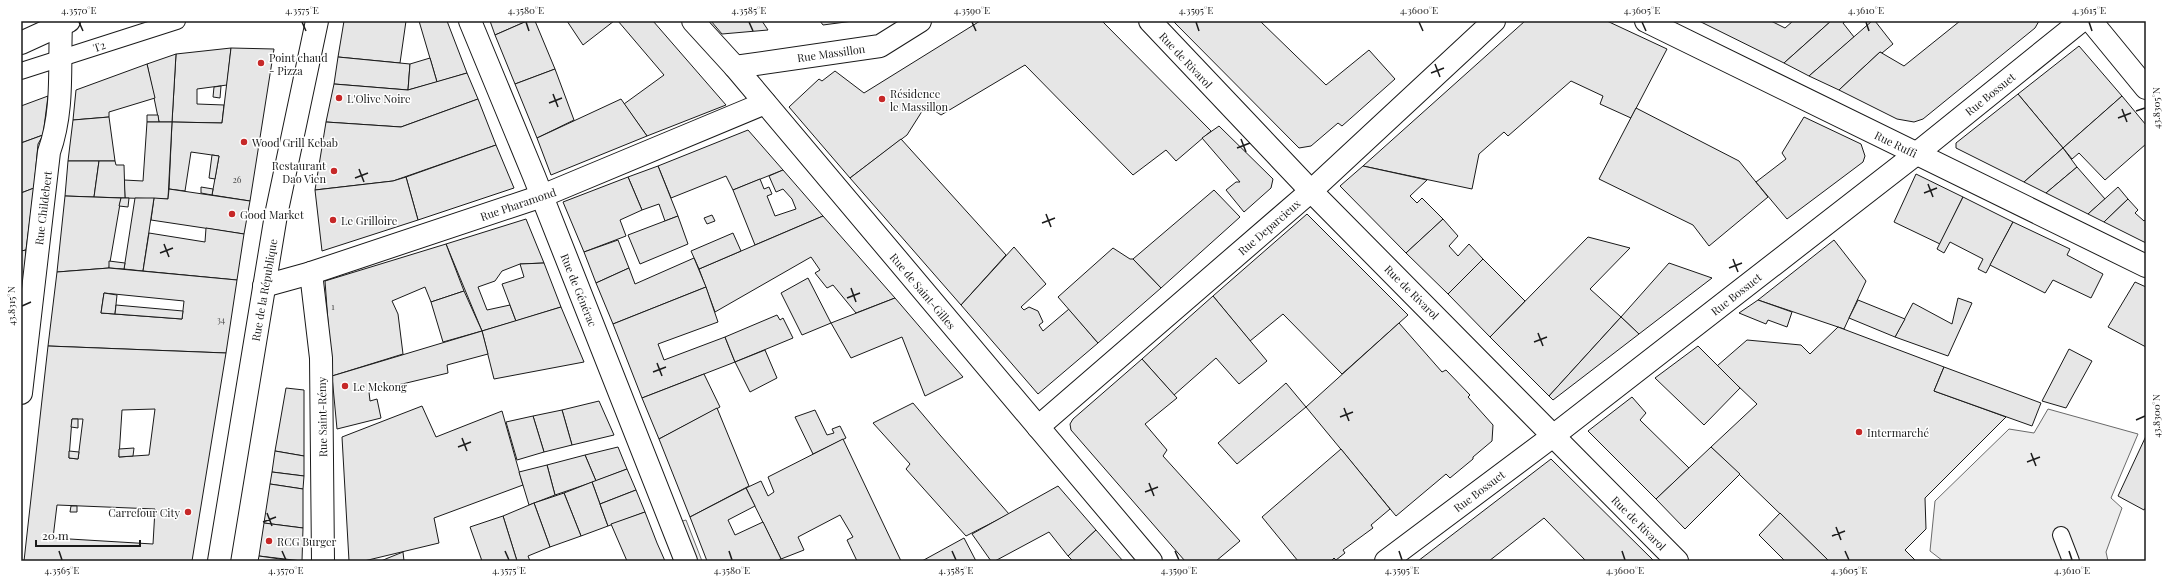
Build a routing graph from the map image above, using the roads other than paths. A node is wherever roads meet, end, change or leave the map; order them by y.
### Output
1 (178, 21) edge
2 (318, 21) edge
3 (470, 21) edge
4 (693, 21) edge
5 (920, 21) edge
6 (1150, 21) edge
7 (1494, 21) edge
8 (1646, 21) edge
9 (2081, 21) edge
10 (2091, 21) edge
11 (65, 22) edge
12 (21, 43) edge
13 (59, 58) junction
14 (735, 67) junction
15 (21, 71) edge
16 (2146, 88) edge
17 (765, 103) junction
18 (1916, 154) junction
19 (1311, 191) junction
20 (542, 196) junction
21 (2146, 266) edge
22 (311, 273) junction
23 (264, 286) junction
24 (21, 393) edge
25 (1038, 427) junction
26 (1553, 436) junction
27 (2061, 534) dead end
28 (219, 561) edge
29 (323, 561) edge
30 (686, 561) edge
31 (1151, 561) edge
32 (1386, 561) edge
33 (1677, 561) edge
34 (2071, 561) edge

1 - 13 lane, T2
2 - 23 street, Rue de la République
3 - 20 street, Rue de Générac
4 - 14 street, Rue de Saint-Gilles
5 - 14 street, Rue Massillon
6 - 19 street, Rue de Rivarol
7 - 19 street, Rue Deparcieux
8 - 18 street, Rue Ruffi
9 - 18 street, Rue Bossuet
10 - 16 street
11 - 12 street
11 - 13 street, Rue Childebert
13 - 15 lane, T2
13 - 24 street, Rue Childebert
14 - 17 street, Rue de Saint-Gilles
17 - 20 street, Rue Pharamond
17 - 25 street, Rue de Saint-Gilles
18 - 21 street, Rue Ruffi
18 - 26 street, Rue Bossuet
19 - 25 street, Rue Deparcieux
19 - 26 street, Rue de Rivarol
20 - 22 street, Rue Pharamond
20 - 30 street, Rue de Générac
22 - 23 street, Rue Pharamond
22 - 29 street, Rue Saint-Rémy
23 - 28 street, Rue de la République
25 - 31 street, Rue de Saint-Gilles
26 - 32 street, Rue Bossuet
26 - 33 street, Rue de Rivarol
27 - 34 lane

